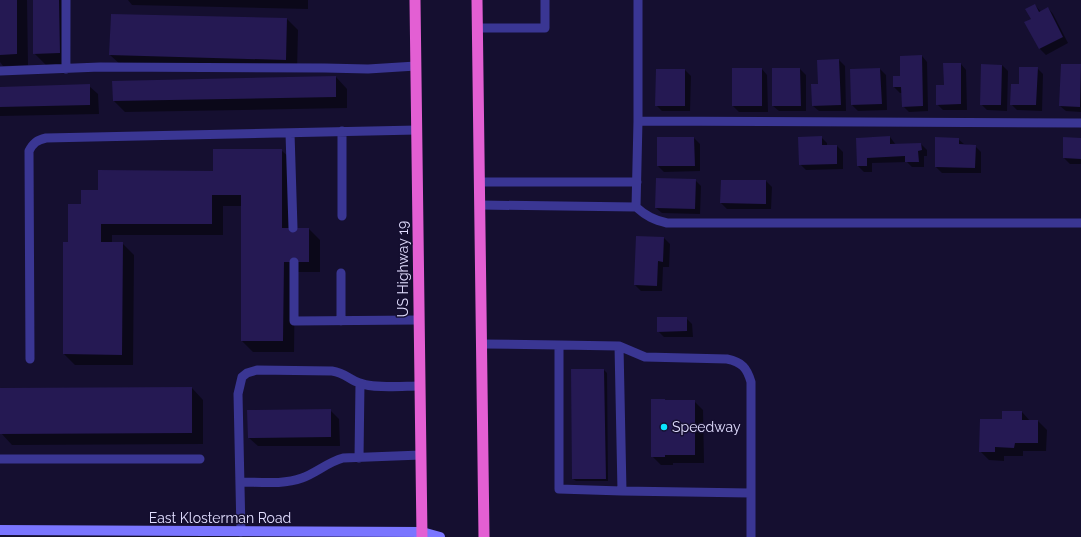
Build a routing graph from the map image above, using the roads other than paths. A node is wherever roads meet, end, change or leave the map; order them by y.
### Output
1 (66, 0) edge
2 (415, 0) edge
3 (477, 0) edge
4 (545, 0) edge
5 (638, 0) edge
6 (478, 28) junction
7 (416, 66) junction
8 (66, 69) junction
9 (0, 71) edge
10 (638, 121) junction
11 (1081, 123) edge
12 (417, 130) junction
13 (342, 131) junction
14 (290, 133) junction
15 (479, 182) junction
16 (637, 182) junction
17 (480, 205) junction
18 (636, 207) junction
19 (342, 216) dead end
20 (1081, 223) edge
21 (293, 228) dead end
22 (294, 262) dead end
23 (341, 273) dead end
24 (418, 320) junction
25 (341, 321) junction
26 (482, 344) junction
27 (559, 345) junction
28 (619, 346) junction
29 (30, 359) dead end
30 (360, 384) junction
31 (420, 386) junction
32 (421, 455) junction
33 (359, 458) junction
34 (0, 459) edge
35 (200, 459) dead end
36 (240, 482) junction
37 (622, 491) junction
38 (750, 493) junction
39 (0, 530) edge
40 (241, 532) junction
41 (422, 535) edge
42 (440, 537) edge
43 (484, 537) edge
44 (750, 537) edge

1 - 8 lane
2 - 7 highway, US Highway 19
3 - 6 highway
4 - 6 lane
5 - 10 lane
6 - 15 highway
7 - 8 lane
7 - 12 highway, US Highway 19
8 - 9 lane
10 - 11 lane
10 - 16 lane
12 - 13 lane
12 - 24 highway, US Highway 19
13 - 14 lane
13 - 19 lane
14 - 21 lane
14 - 29 lane
15 - 16 lane
15 - 17 highway
16 - 18 lane
17 - 18 lane
17 - 26 highway
18 - 20 lane
22 - 25 lane
23 - 25 lane
24 - 25 lane
24 - 31 highway, US Highway 19
26 - 27 lane
26 - 43 highway
27 - 28 lane
27 - 37 lane
28 - 37 lane
28 - 38 lane
30 - 31 lane
30 - 33 lane
30 - 36 lane
31 - 32 highway, US Highway 19
32 - 33 lane
32 - 41 highway, US Highway 19
33 - 36 lane
34 - 35 lane
36 - 40 lane
37 - 38 lane
38 - 44 lane
39 - 40 main road, East Klosterman Road
40 - 41 main road, East Klosterman Road
41 - 42 main road, East Klosterman Road

